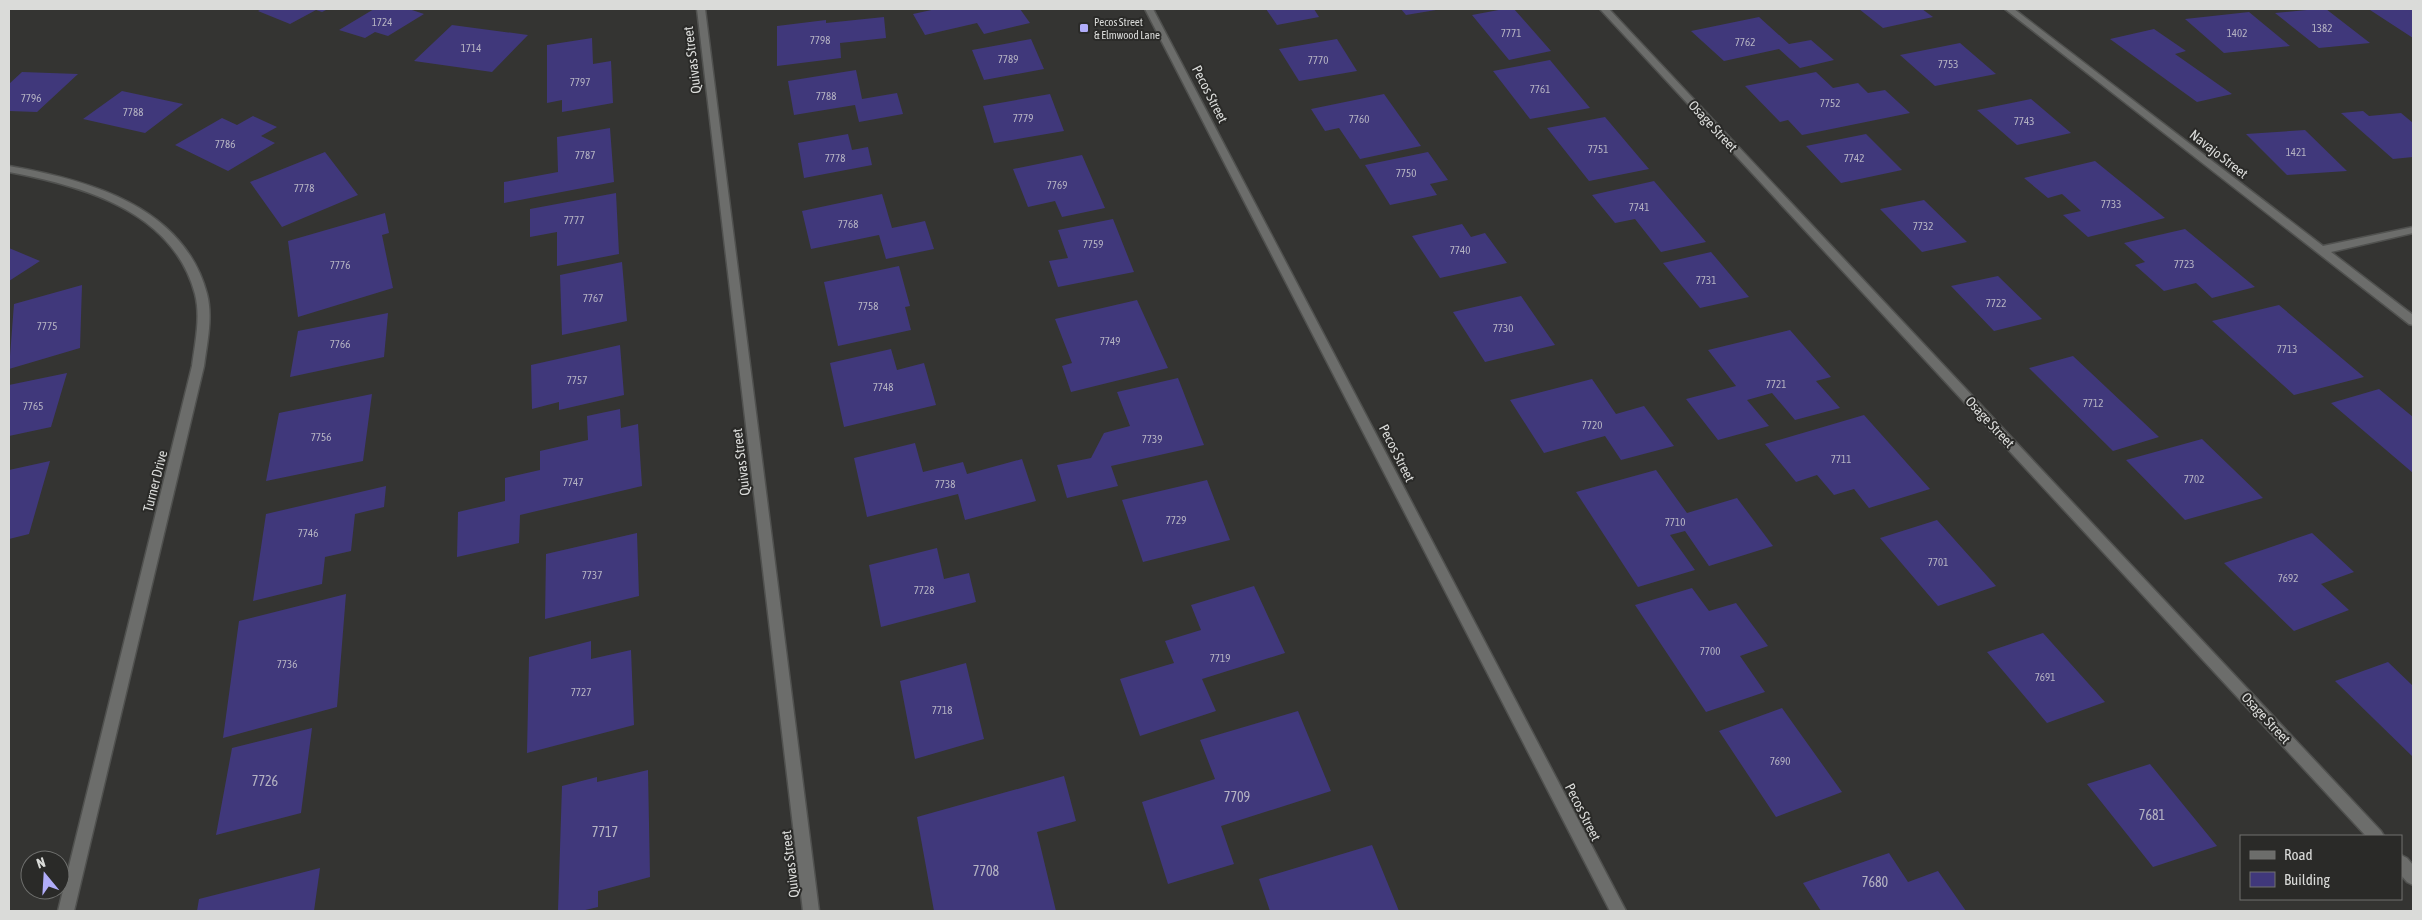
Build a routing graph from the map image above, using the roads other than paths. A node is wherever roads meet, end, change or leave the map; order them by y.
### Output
1 (701, 9) edge
2 (1149, 9) edge
3 (1604, 9) edge
4 (2009, 9) edge
5 (9, 169) edge
6 (2413, 230) edge
7 (2322, 250) junction
8 (2413, 320) edge
9 (2375, 835) edge
10 (2402, 864) edge
11 (2413, 877) edge
12 (66, 911) edge
13 (811, 911) edge
14 (1618, 911) edge

1 - 13 street, Quivas Street
2 - 14 street, Pecos Street
3 - 9 street, Osage Street
4 - 7 street, Navajo Street
5 - 12 street, Turner Drive
6 - 7 street
7 - 8 street, Navajo Street
10 - 11 street

